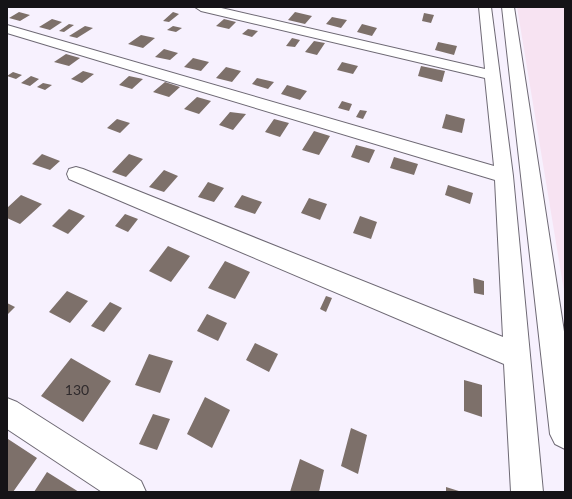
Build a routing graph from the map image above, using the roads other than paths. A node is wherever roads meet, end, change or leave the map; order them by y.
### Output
1 (201, 7) edge
2 (508, 7) edge
3 (482, 8) edge
4 (7, 29) edge
5 (493, 75) junction
6 (76, 174) dead end
7 (504, 176) junction
8 (517, 356) junction
9 (7, 412) edge
10 (565, 434) edge
11 (130, 492) edge
12 (527, 492) edge

1 - 5 street
2 - 10 street
3 - 5 street
4 - 7 street
5 - 7 street
6 - 8 street
7 - 8 street
8 - 12 street
9 - 11 street

